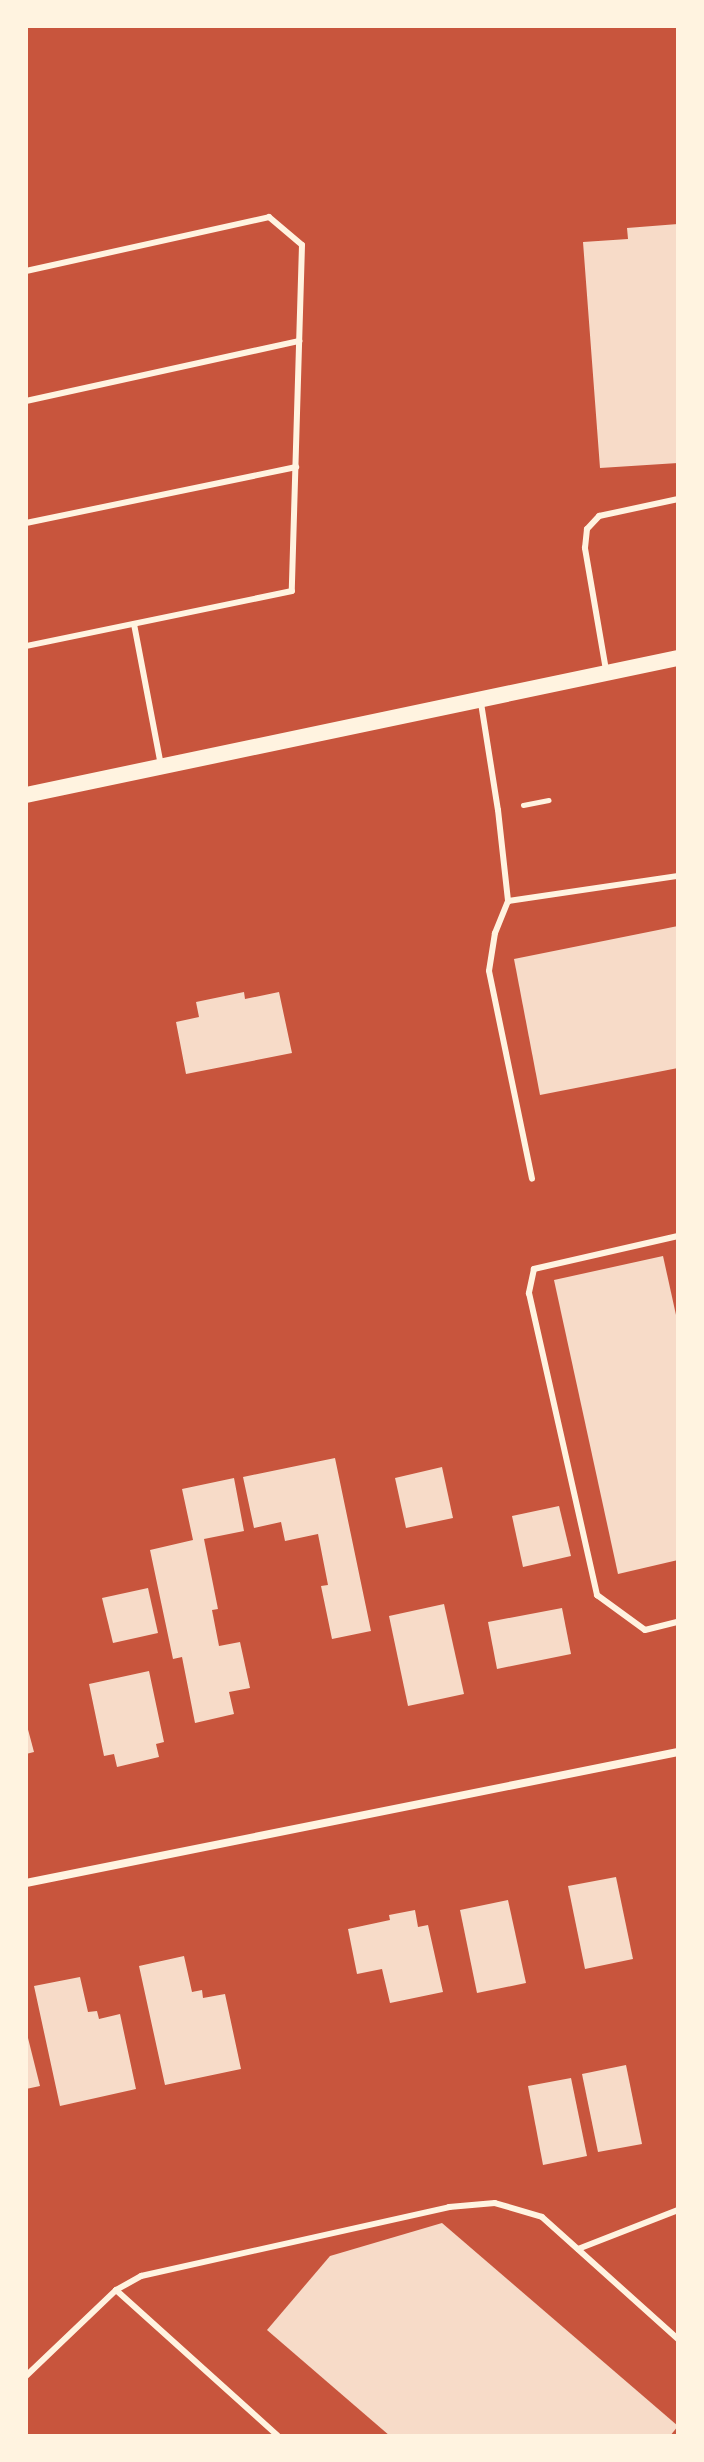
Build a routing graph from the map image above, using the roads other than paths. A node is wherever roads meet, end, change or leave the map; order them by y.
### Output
1 (26, 271) edge
2 (299, 341) junction
3 (26, 401) edge
4 (296, 467) junction
5 (678, 499) edge
6 (26, 523) edge
7 (134, 624) junction
8 (26, 646) edge
9 (678, 658) edge
10 (607, 673) junction
11 (481, 700) junction
12 (161, 766) junction
13 (26, 795) edge
14 (678, 876) edge
15 (508, 901) junction
16 (532, 1179) dead end
17 (678, 1236) edge
18 (678, 1622) edge
19 (678, 1752) edge
20 (26, 1883) edge
21 (678, 2210) edge
22 (578, 2249) junction
23 (116, 2290) junction
24 (678, 2339) edge
25 (26, 2376) edge
26 (278, 2436) edge

1 - 2 lane
2 - 3 lane
2 - 4 lane
4 - 6 lane
4 - 7 lane
5 - 10 lane
7 - 8 lane
7 - 12 lane
9 - 10 main road
10 - 11 main road
11 - 12 main road
11 - 15 lane
12 - 13 main road
14 - 15 lane
15 - 16 lane
17 - 18 lane
19 - 20 street
21 - 22 lane
22 - 23 lane
22 - 24 lane
23 - 25 lane
23 - 26 lane

